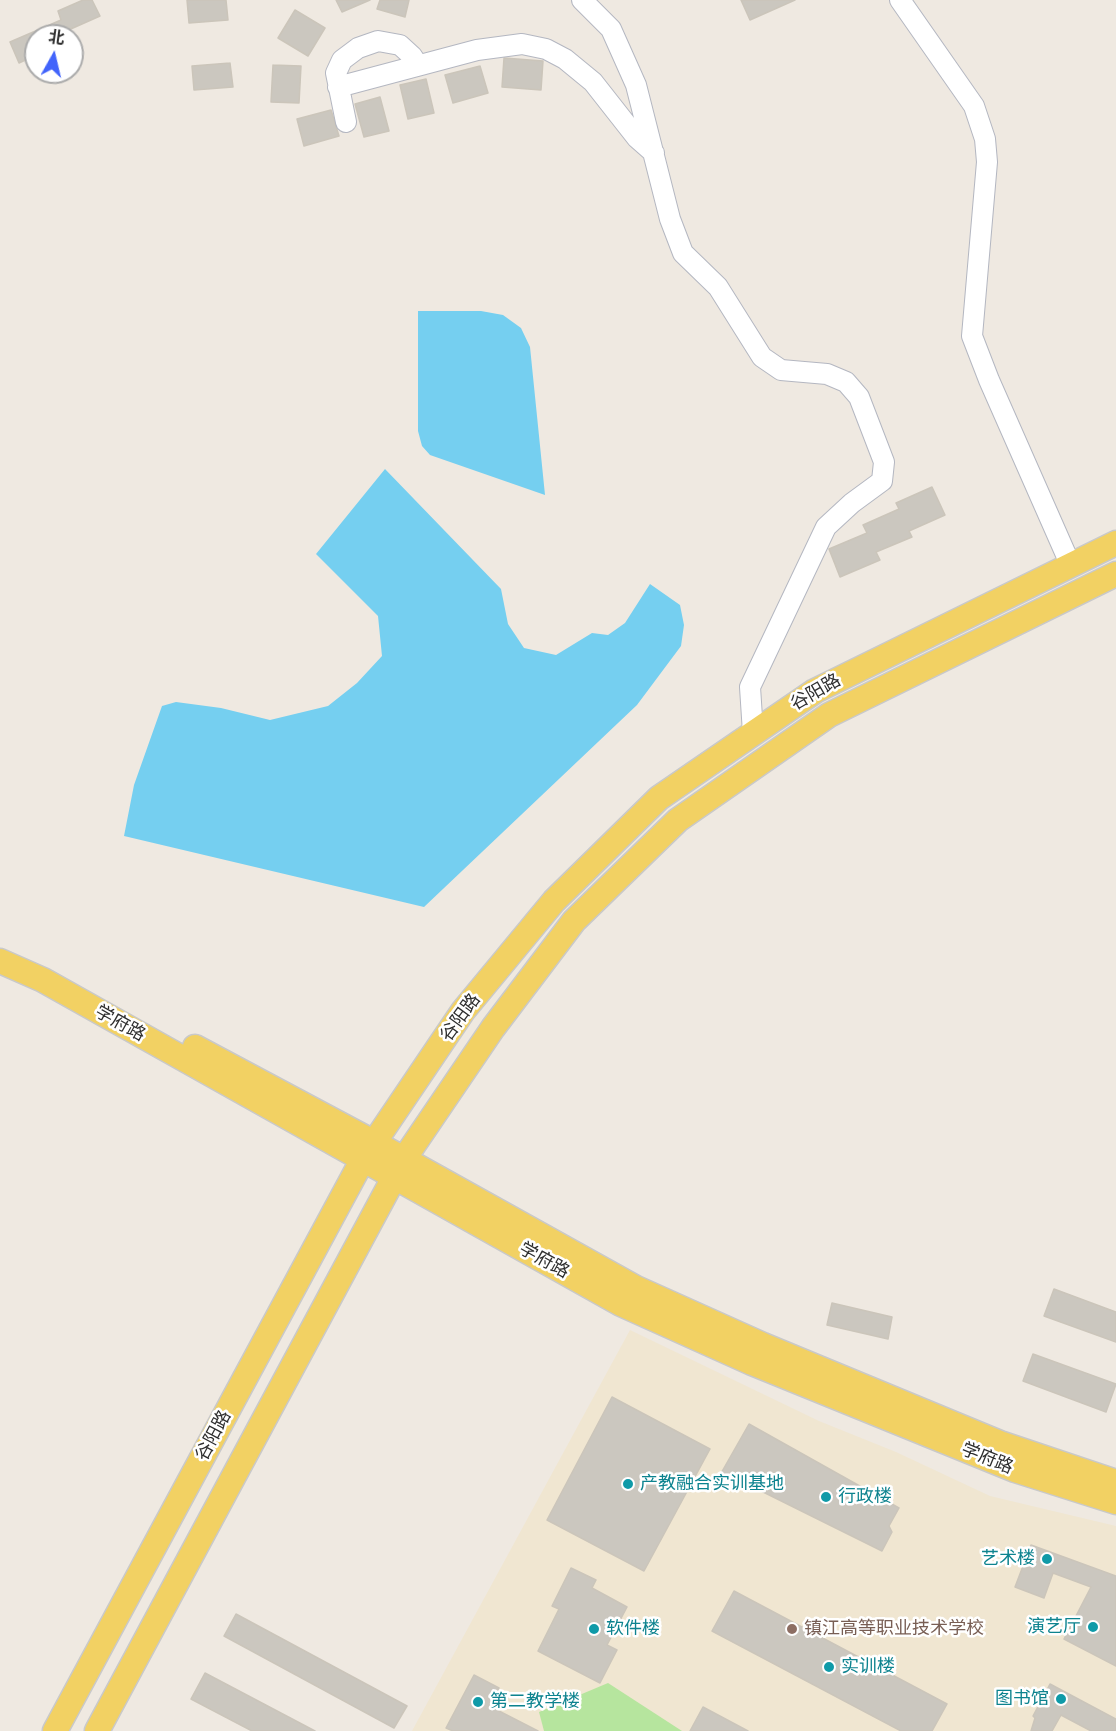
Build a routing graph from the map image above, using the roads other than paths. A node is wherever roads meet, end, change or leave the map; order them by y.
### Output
1 (582, 0) edge
2 (900, 0) edge
3 (418, 64) junction
4 (339, 87) junction
5 (346, 122) dead end
6 (654, 153) junction
7 (1116, 543) edge
8 (1071, 566) junction
9 (1116, 574) edge
10 (753, 733) junction
11 (0, 947) edge
12 (0, 961) edge
13 (369, 1151) junction
14 (399, 1169) junction
15 (1116, 1482) edge
16 (1116, 1502) edge
17 (55, 1731) edge
18 (97, 1731) edge

1 - 6 lane
2 - 8 lane
3 - 4 lane
3 - 4 lane
3 - 6 lane
4 - 5 lane
6 - 10 lane
7 - 8 main road, 谷阳路
8 - 10 main road, 谷阳路
9 - 14 main road, 谷阳路
10 - 13 main road, 谷阳路
11 - 13 main road, 学府路
12 - 13 main road, 学府路
13 - 14 main road, 学府路
13 - 17 main road, 谷阳路
14 - 15 main road, 学府路
14 - 16 main road, 学府路
14 - 18 main road, 谷阳路

